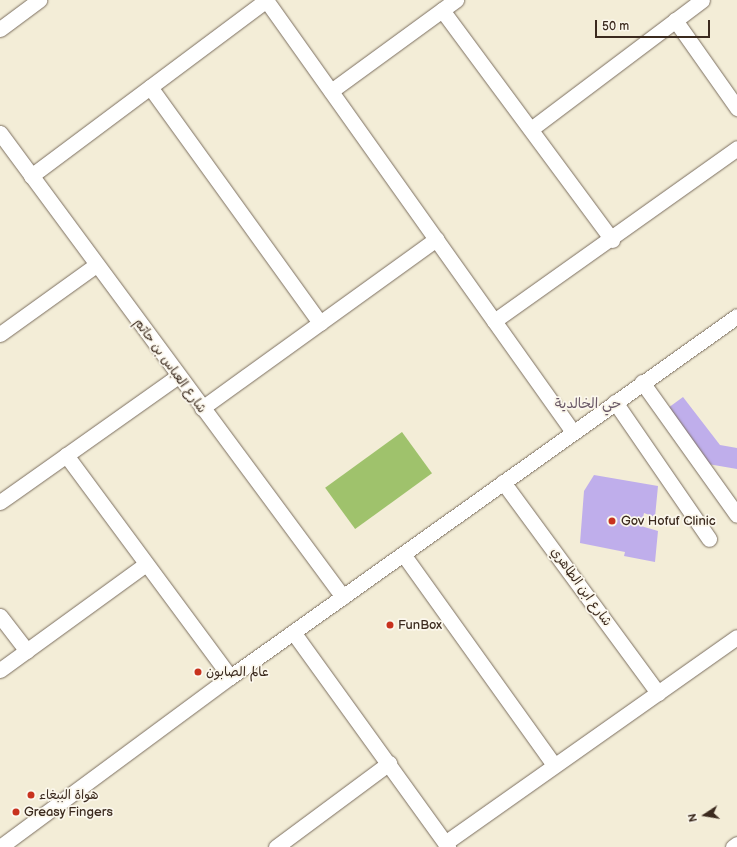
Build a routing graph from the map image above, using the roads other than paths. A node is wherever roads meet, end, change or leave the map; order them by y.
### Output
1 (39, 0) edge
2 (266, 0) edge
3 (456, 0) edge
4 (702, 0) edge
5 (442, 10) junction
6 (675, 20) junction
7 (0, 29) edge
8 (150, 88) junction
9 (331, 91) junction
10 (737, 108) edge
11 (530, 129) junction
12 (0, 133) edge
13 (737, 148) edge
14 (6, 153) edge
15 (31, 176) junction
16 (436, 239) junction
17 (612, 240) junction
18 (96, 265) junction
19 (737, 316) edge
20 (494, 321) junction
21 (320, 323) junction
22 (0, 334) edge
23 (178, 376) junction
24 (642, 382) junction
25 (614, 402) junction
26 (202, 408) junction
27 (573, 432) junction
28 (66, 455) junction
29 (504, 482) junction
30 (0, 502) edge
31 (737, 515) edge
32 (709, 539) dead end
33 (403, 554) junction
34 (146, 564) junction
35 (343, 597) junction
36 (0, 616) edge
37 (293, 632) junction
38 (737, 637) edge
39 (27, 651) junction
40 (0, 670) edge
41 (230, 677) junction
42 (658, 693) junction
43 (389, 763) junction
44 (554, 766) junction
45 (737, 844) edge
46 (447, 845) edge
47 (0, 847) edge
48 (276, 847) edge
49 (733, 847) edge

1 - 7 street
2 - 8 street
2 - 9 street
3 - 5 street
4 - 6 street
5 - 9 street
5 - 11 street
6 - 10 street
6 - 11 street
8 - 15 street
8 - 21 street
9 - 16 street
11 - 17 street
12 - 14 street, شارع العباس بن حاتم
13 - 17 street
14 - 15 street, شارع العباس بن حاتم
15 - 18 street, شارع العباس بن حاتم
16 - 20 street
16 - 21 street
17 - 20 street
18 - 22 street
18 - 23 street, شارع العباس بن حاتم
19 - 24 street
20 - 27 street
21 - 26 street
23 - 26 street, شارع العباس بن حاتم
23 - 28 street
24 - 25 street
24 - 31 street
25 - 27 street
25 - 32 street
26 - 35 street, شارع العباس بن حاتم
27 - 29 street
28 - 30 street
28 - 34 street
29 - 33 street
29 - 42 street, شارع ابن الطاهري
33 - 35 street
33 - 44 street
34 - 39 street
34 - 41 street
35 - 37 street
36 - 39 street
37 - 41 street
37 - 43 street
38 - 42 street
39 - 40 street
41 - 47 street
42 - 44 street
43 - 46 street
43 - 48 street
44 - 46 street
45 - 49 street

